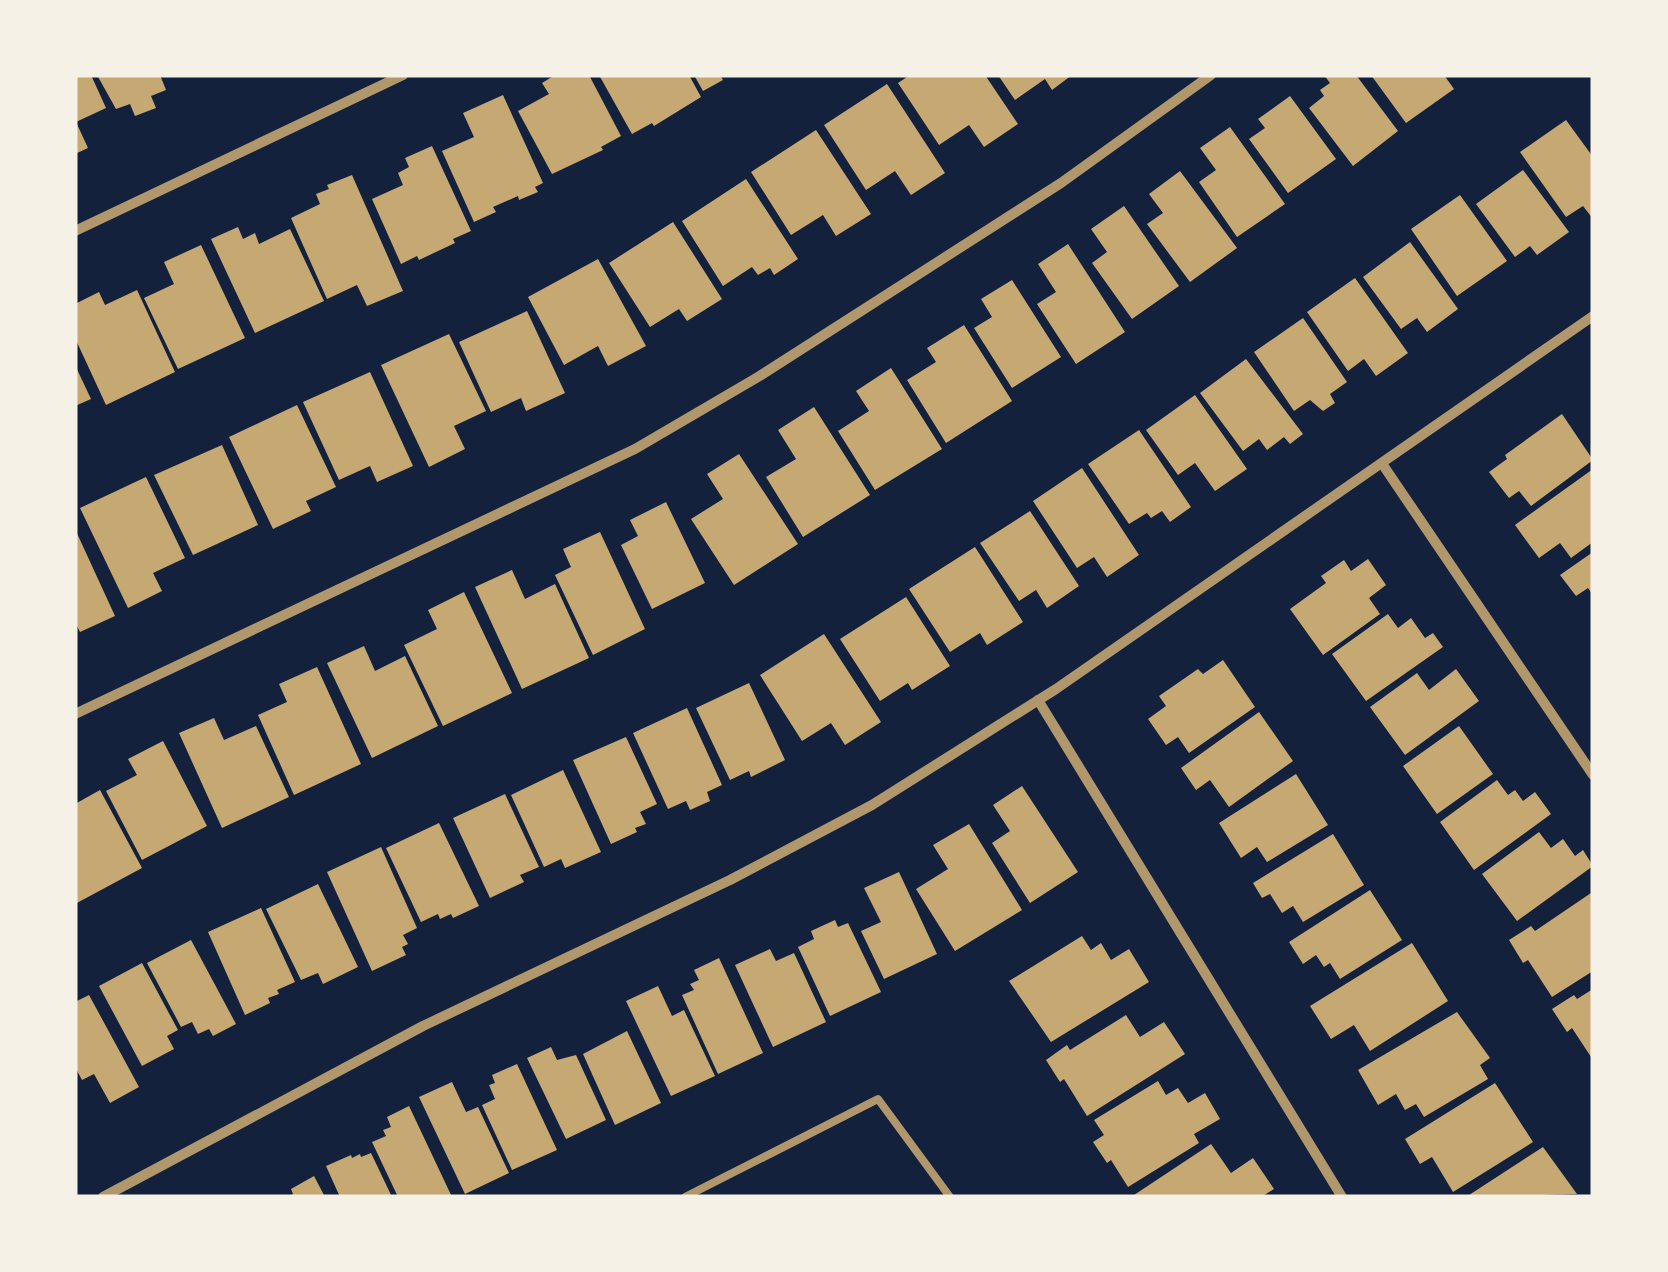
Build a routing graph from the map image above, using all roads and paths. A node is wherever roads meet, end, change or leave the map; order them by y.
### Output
1 (403, 75) edge
2 (1210, 75) edge
3 (75, 231) edge
4 (1593, 316) edge
5 (1382, 465) junction
6 (1038, 700) junction
7 (75, 714) edge
8 (1593, 775) edge
9 (103, 1197) edge
10 (685, 1197) edge
11 (950, 1197) edge
12 (1342, 1197) edge

1 - 3 street
2 - 7 street
4 - 5 street
5 - 6 street
5 - 8 street
6 - 9 street
6 - 12 street
10 - 11 lane

